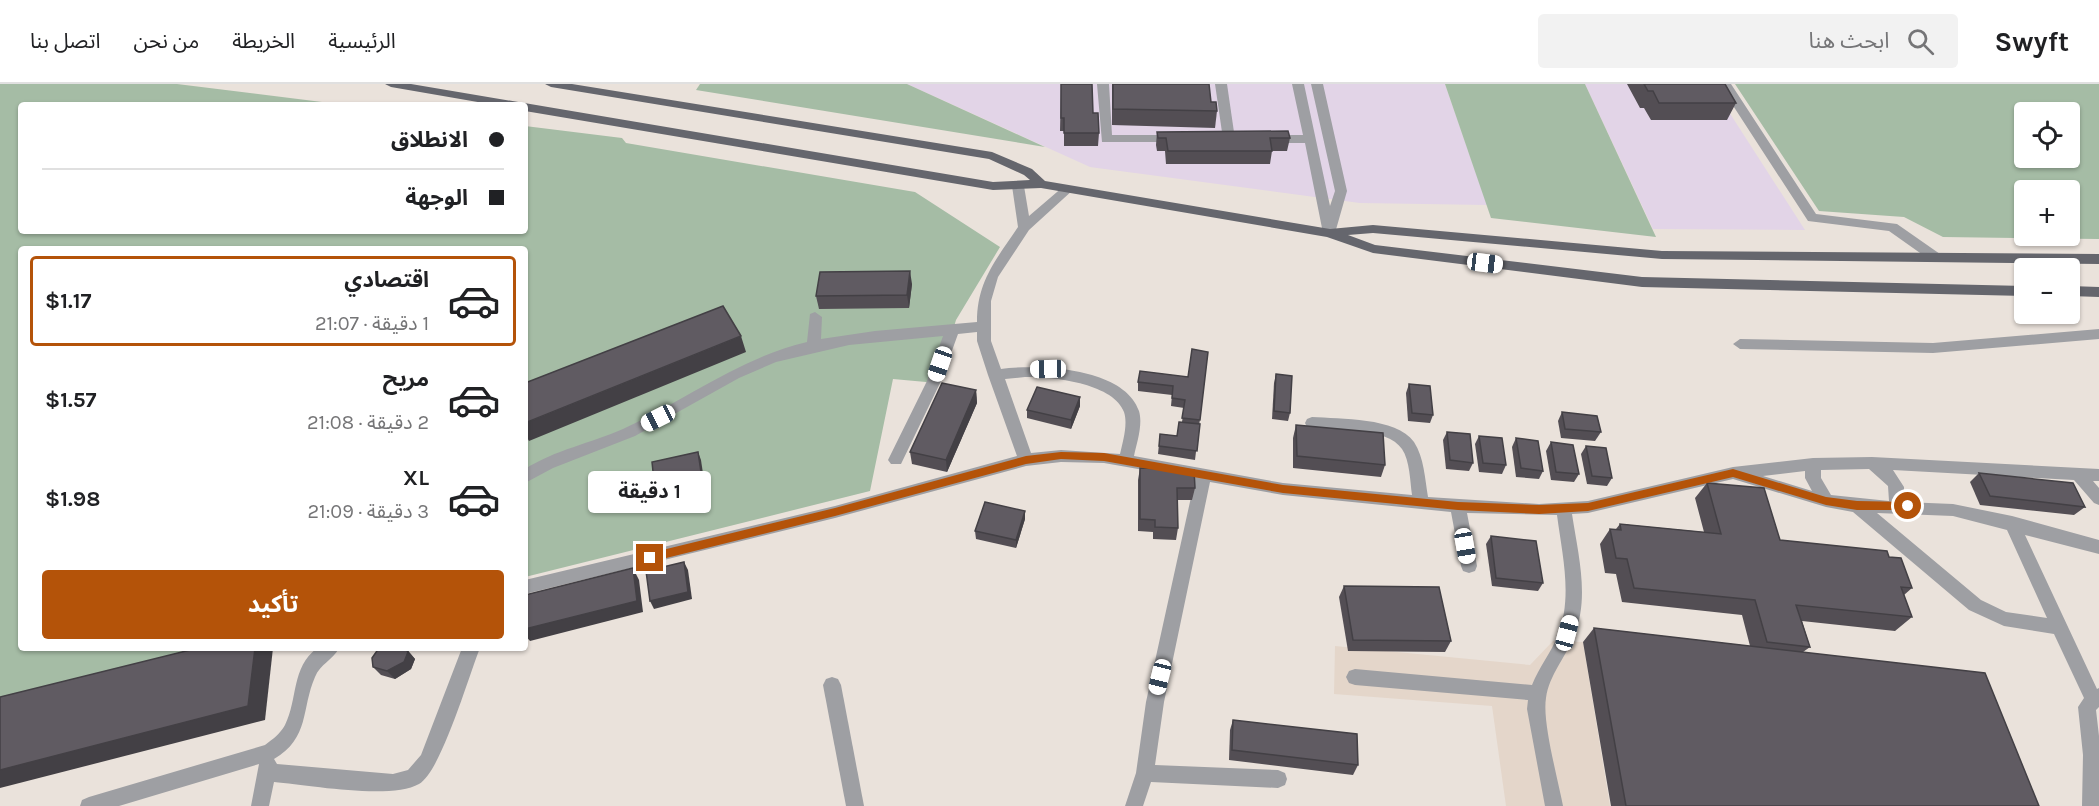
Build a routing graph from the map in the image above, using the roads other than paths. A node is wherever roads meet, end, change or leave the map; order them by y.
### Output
1 (391, 84) edge
2 (551, 84) edge
3 (1104, 84) edge
4 (1221, 84) edge
5 (1298, 84) edge
6 (1317, 84) edge
7 (1725, 84) edge
8 (498, 102) edge
9 (528, 108) edge
10 (1188, 139) edge
11 (1310, 139) junction
12 (1041, 184) junction
13 (1018, 186) junction
14 (1068, 189) junction
15 (1024, 228) junction
16 (1329, 233) junction
17 (1935, 257) junction
18 (2099, 259) edge
19 (2014, 291) edge
20 (2080, 291) edge
21 (2099, 292) edge
22 (815, 317) dead end
23 (982, 327) junction
24 (952, 331) junction
25 (2099, 334) edge
26 (1740, 344) dead end
27 (814, 345) junction
28 (995, 375) junction
29 (1311, 423) dead end
30 (896, 460) dead end
31 (1026, 460) junction
32 (1126, 461) junction
33 (1872, 463) junction
34 (1814, 464) junction
35 (1733, 473) junction
36 (2078, 474) junction
37 (528, 475) edge
38 (1203, 475) junction
39 (2099, 475) edge
40 (2099, 499) edge
41 (1826, 501) junction
42 (1421, 503) junction
43 (1458, 506) junction
44 (1857, 506) junction
45 (1894, 506) junction
46 (1564, 510) junction
47 (2012, 523) junction
48 (2095, 542) edge
49 (1469, 566) dead end
50 (528, 586) edge
51 (2060, 627) junction
52 (326, 651) edge
53 (470, 651) edge
54 (1355, 677) dead end
55 (832, 685) dead end
56 (1536, 693) junction
57 (2096, 698) edge
58 (270, 753) junction
59 (266, 772) junction
60 (1145, 773) junction
61 (1278, 779) dead end
62 (89, 806) edge
63 (260, 806) edge
64 (855, 806) edge
65 (1134, 806) edge
66 (1554, 806) edge
67 (2091, 806) edge

1 - 8 main road
2 - 12 main road
3 - 10 lane
4 - 11 lane
5 - 11 lane
6 - 16 lane
7 - 17 lane
9 - 13 main road
11 - 16 lane
12 - 13 main road
12 - 14 main road
13 - 15 lane
14 - 15 lane
14 - 16 main road
15 - 23 lane
16 - 17 main road
16 - 19 main road
17 - 18 main road
20 - 21 main road
22 - 27 lane
23 - 24 lane
23 - 28 lane
24 - 27 lane
24 - 30 lane
25 - 26 lane
27 - 37 lane
28 - 31 lane
28 - 32 lane
29 - 42 lane
31 - 32 lane
31 - 50 lane
32 - 38 lane
33 - 34 lane
33 - 36 lane
33 - 45 lane
34 - 35 lane
34 - 41 lane
35 - 41 lane
35 - 46 lane
36 - 39 lane
36 - 40 lane
38 - 42 lane
38 - 60 lane
41 - 44 lane
42 - 43 lane
43 - 46 lane
43 - 49 lane
44 - 45 lane
44 - 51 lane
45 - 47 lane
46 - 56 lane
47 - 48 lane
47 - 51 lane
51 - 57 lane
52 - 58 lane
53 - 59 lane
54 - 56 lane
55 - 64 lane
56 - 66 lane
57 - 67 lane
58 - 59 lane
58 - 62 lane
59 - 63 lane
60 - 61 lane
60 - 65 lane

